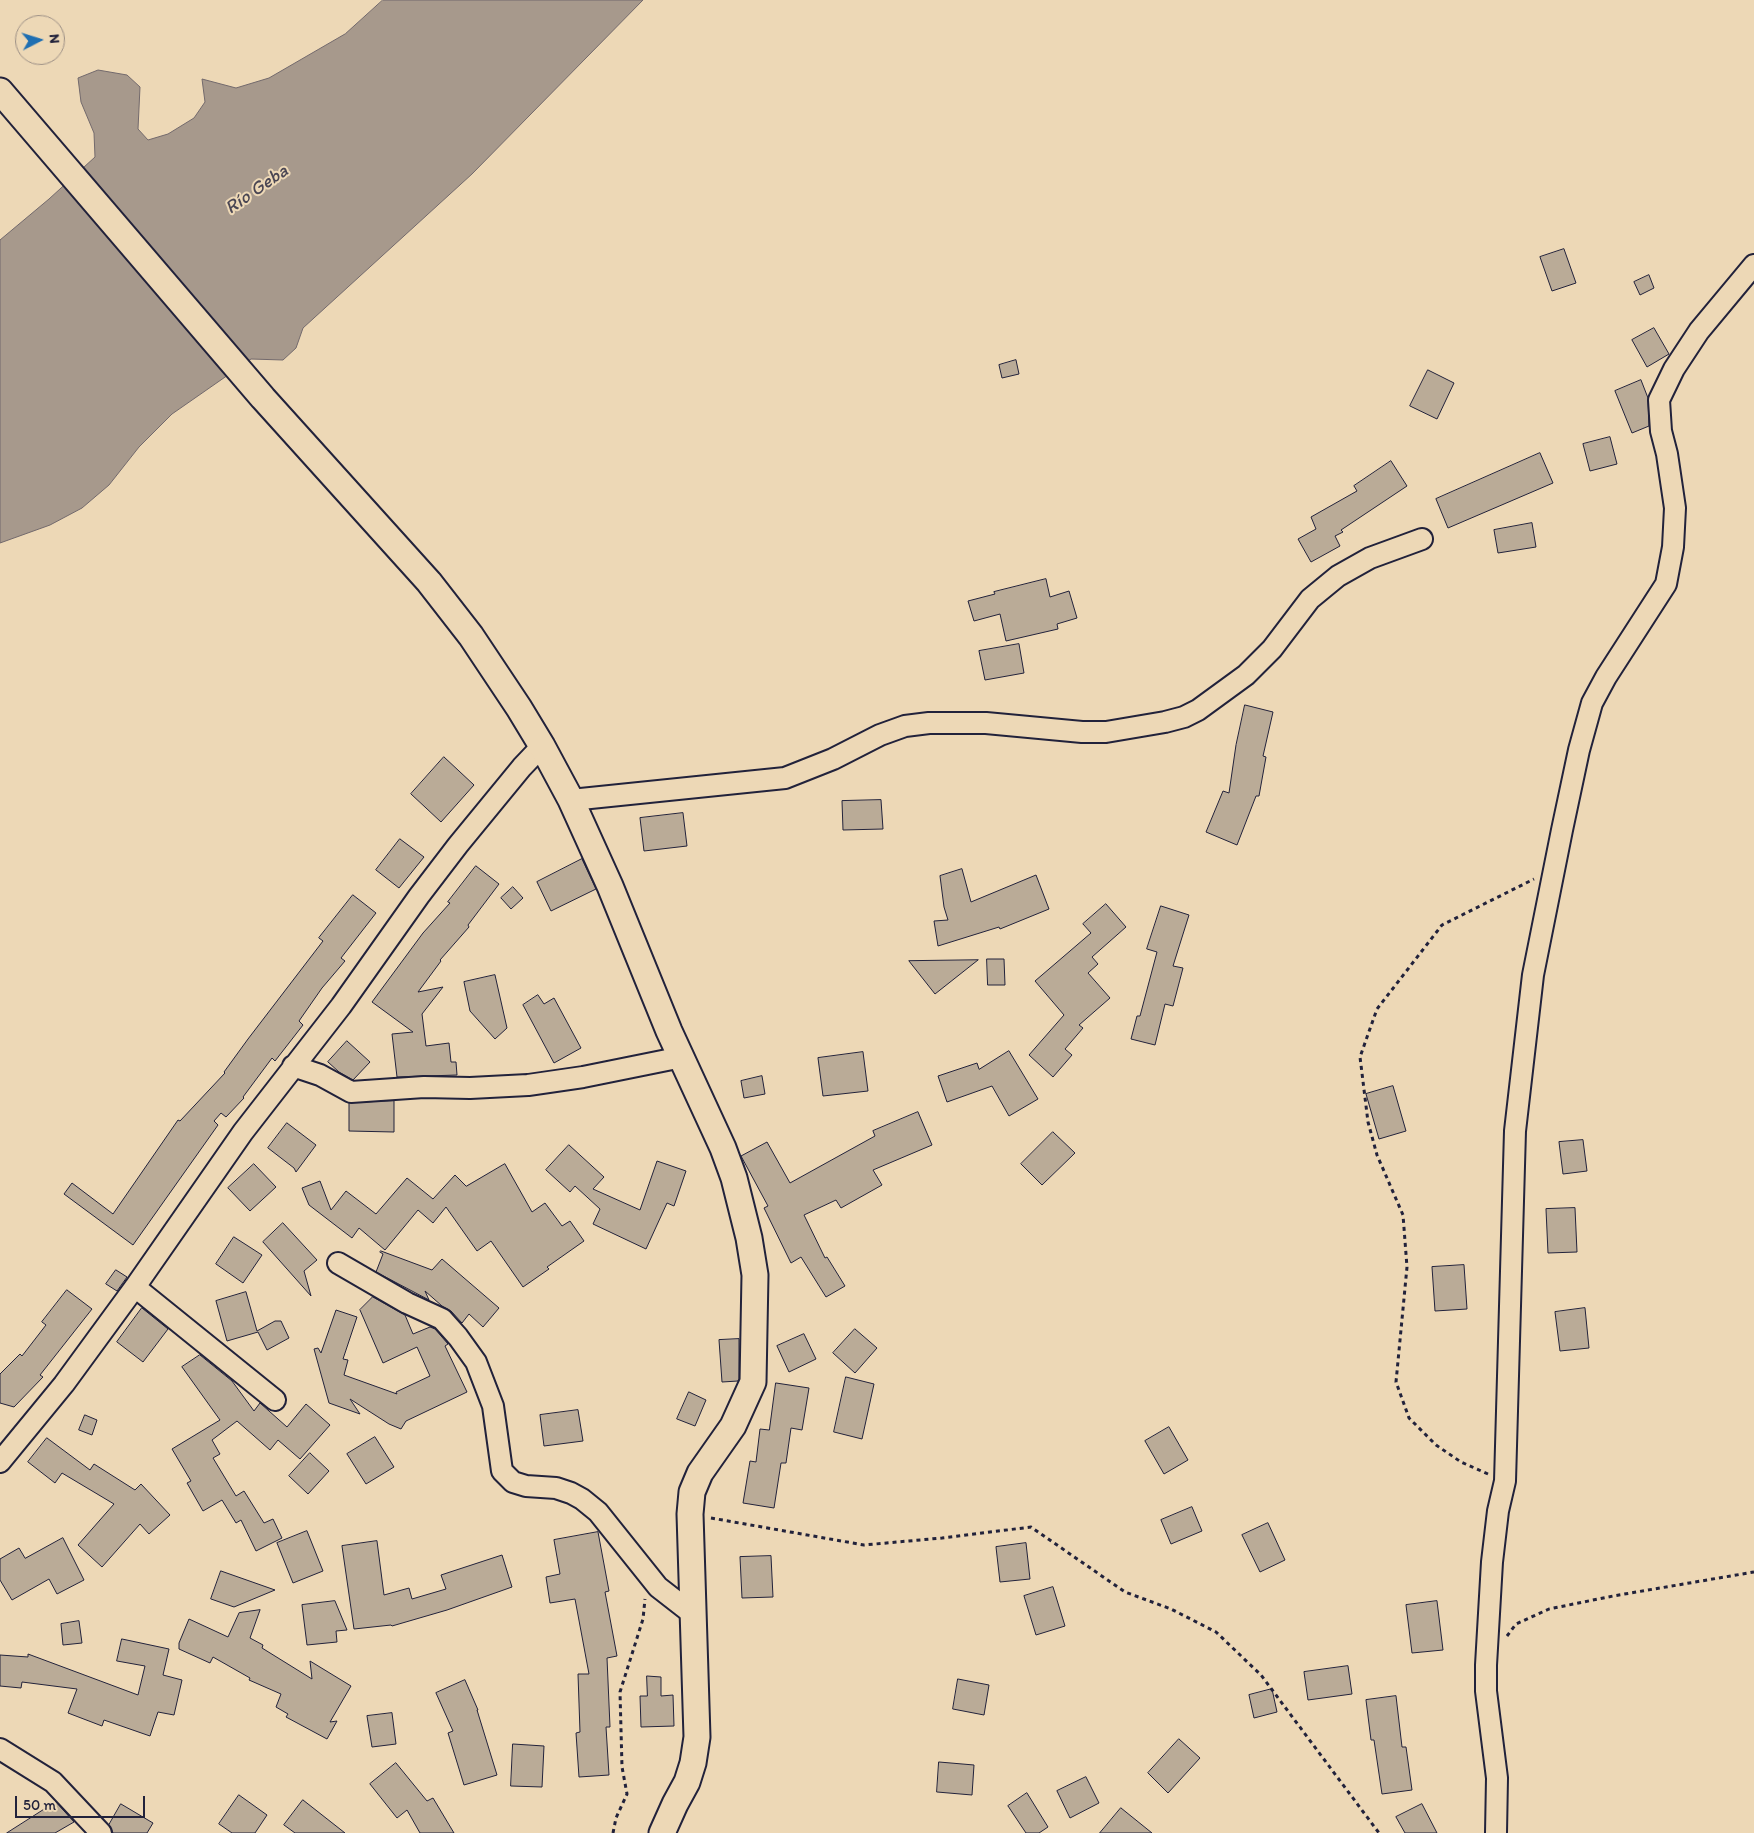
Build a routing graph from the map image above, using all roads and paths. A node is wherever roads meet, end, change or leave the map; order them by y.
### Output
1 (0, 91) edge
2 (1754, 265) edge
3 (1422, 539) dead end
4 (542, 746) junction
5 (571, 800) junction
6 (1556, 859) junction
7 (682, 1057) junction
8 (293, 1066) junction
9 (338, 1263) dead end
10 (135, 1287) junction
11 (275, 1400) dead end
12 (0, 1462) edge
13 (1505, 1481) junction
14 (690, 1514) junction
15 (1754, 1572) edge
16 (658, 1587) junction
17 (694, 1615) junction
18 (1506, 1637) dead end
19 (0, 1748) edge
20 (101, 1833) edge
21 (613, 1833) edge
22 (662, 1833) edge
23 (1379, 1833) edge
24 (1496, 1833) edge

1 - 4 street
2 - 6 street
3 - 5 street
4 - 5 street
4 - 8 street
5 - 7 street
6 - 13 street
6 - 13 path
7 - 8 street
7 - 14 street
8 - 10 street
9 - 16 street
10 - 11 street
10 - 12 street
13 - 24 street
14 - 17 street
14 - 23 path
15 - 18 path
16 - 17 street
16 - 21 path
17 - 22 street
19 - 20 street

